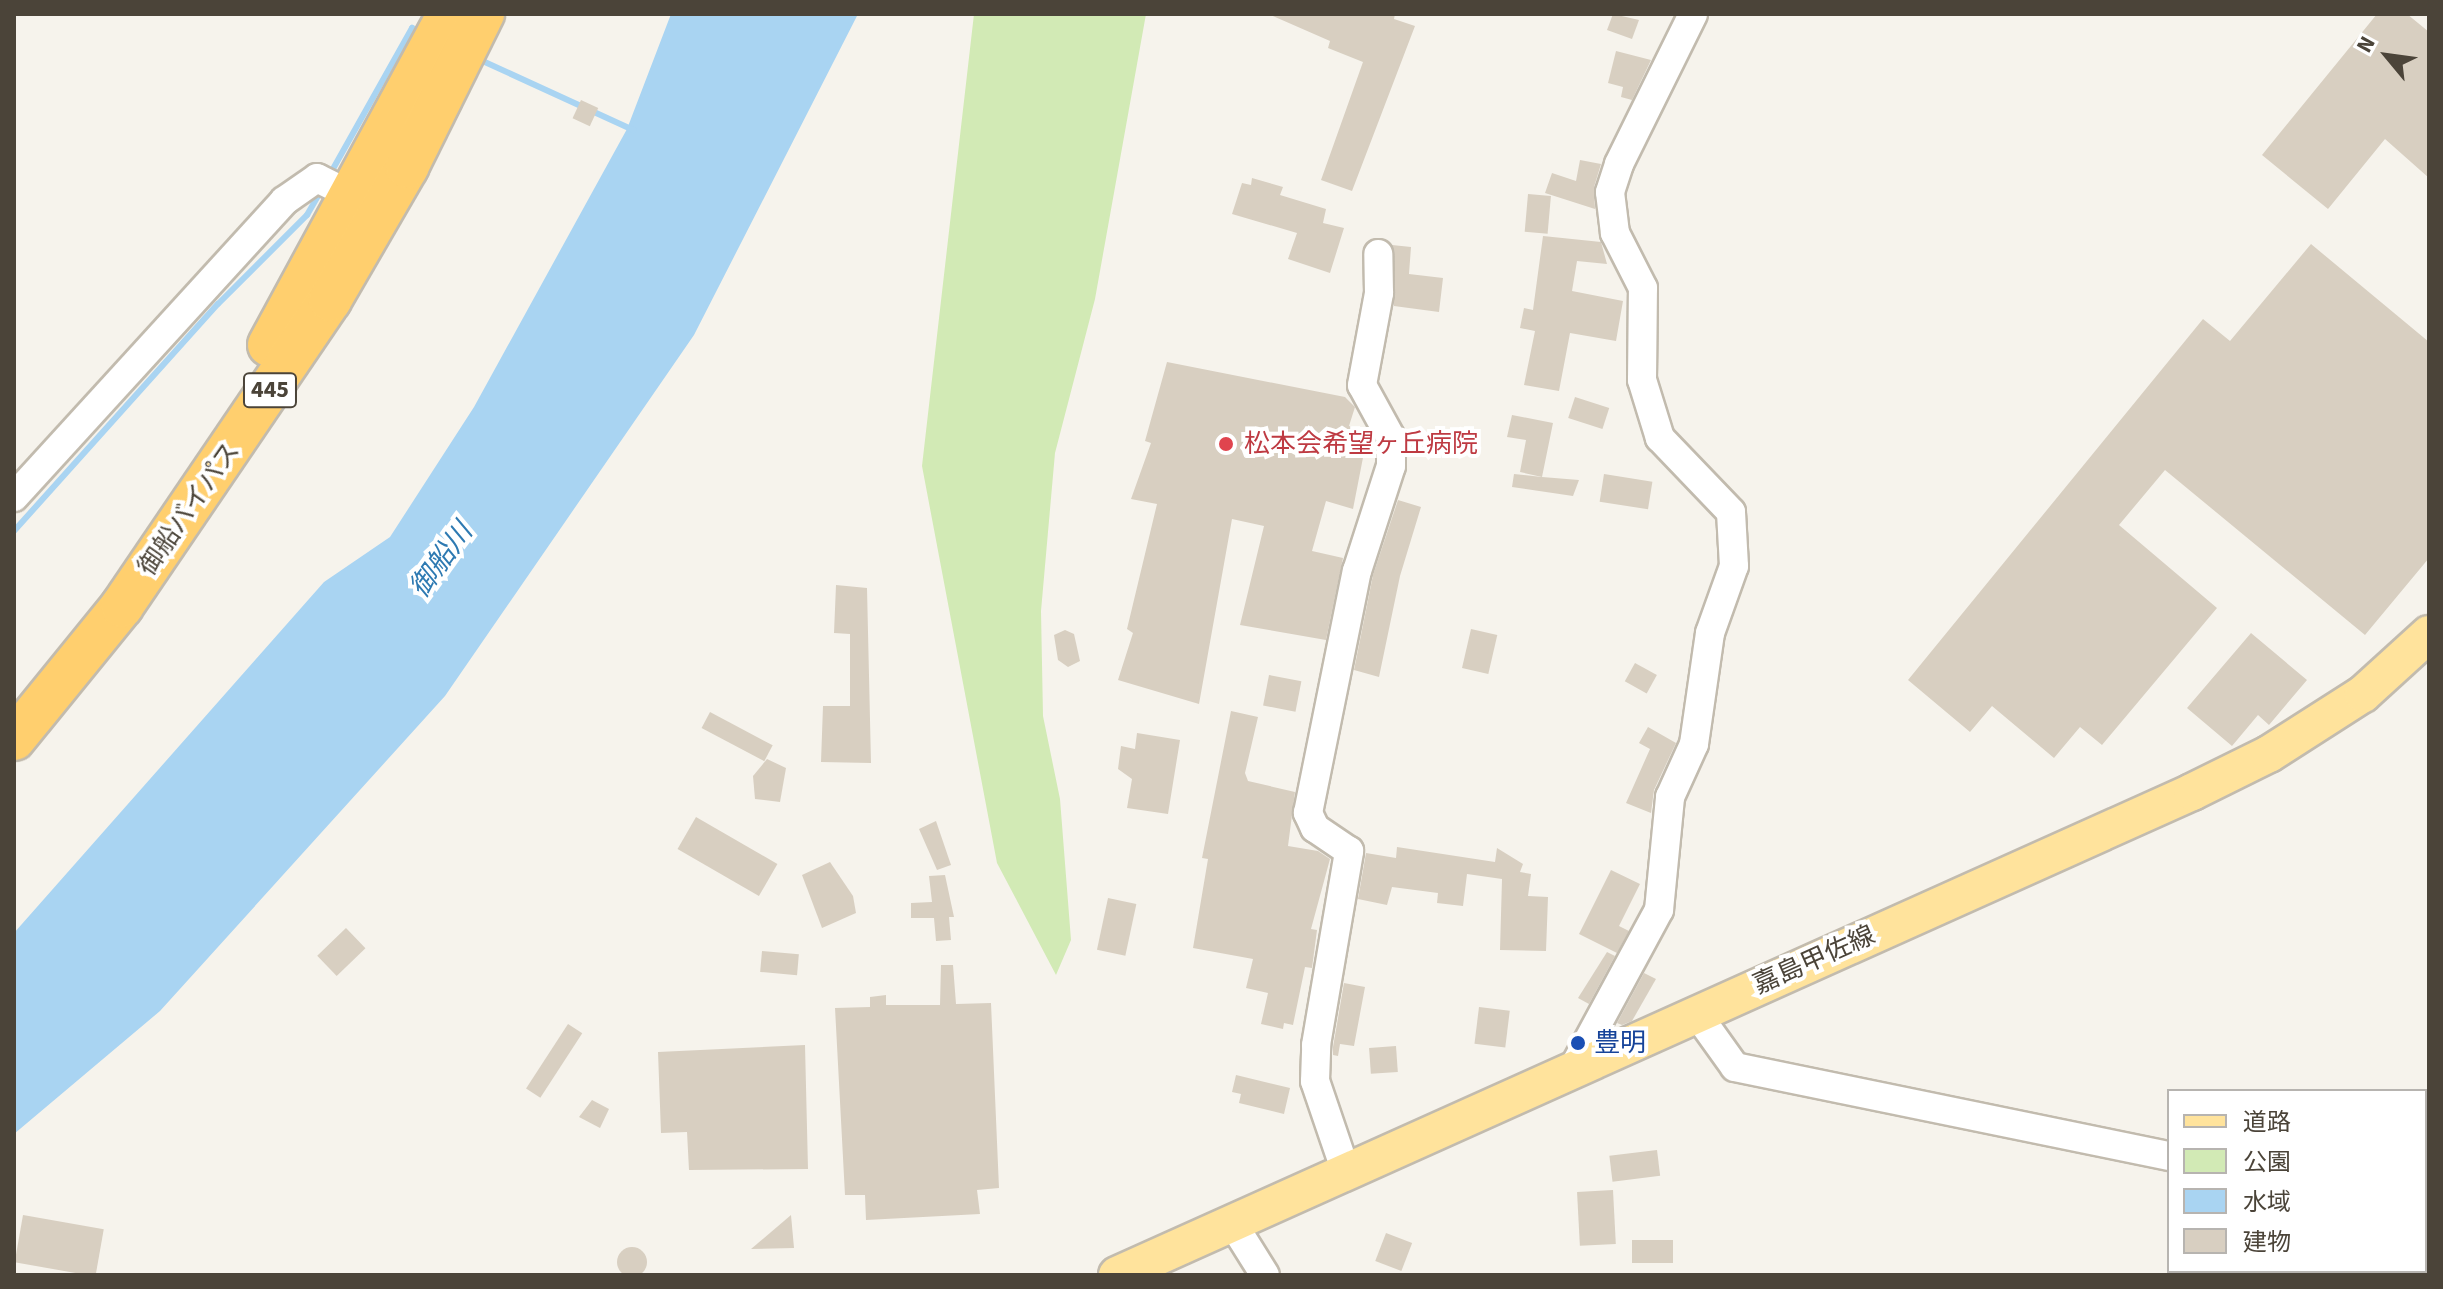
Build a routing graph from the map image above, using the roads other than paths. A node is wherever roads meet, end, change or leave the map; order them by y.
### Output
1 (449, 14) edge
2 (483, 14) edge
3 (1693, 14) edge
4 (367, 204) junction
5 (1378, 254) dead end
6 (14, 497) edge
7 (2429, 634) edge
8 (14, 699) edge
9 (14, 739) edge
10 (1697, 1014) junction
11 (1574, 1067) junction
12 (2167, 1156) edge
13 (1346, 1172) junction
14 (1233, 1224) junction
15 (1117, 1275) edge
16 (1265, 1275) edge

1 - 4 highway, 御船バイパス / 445
2 - 4 highway, 御船バイパス / 445
3 - 11 street
4 - 6 street
4 - 8 highway, 御船バイパス / 445
4 - 9 highway, 御船バイパス / 445
5 - 13 street
7 - 10 main road, 嘉島甲佐線
10 - 11 main road, 嘉島甲佐線
10 - 12 street
11 - 13 main road, 嘉島甲佐線
13 - 14 main road, 嘉島甲佐線
14 - 15 main road, 嘉島甲佐線
14 - 16 street

